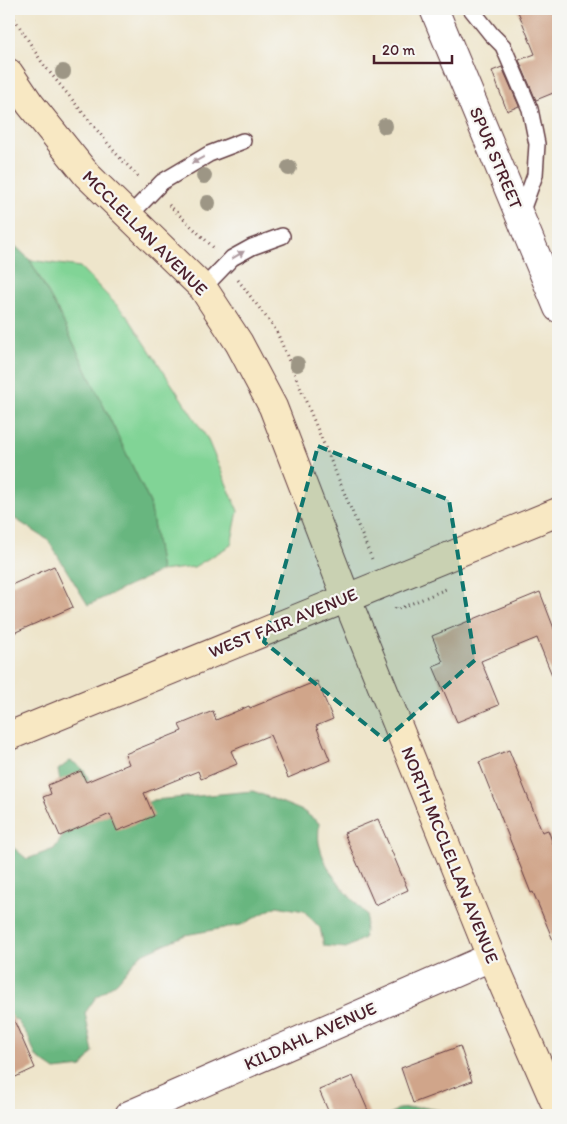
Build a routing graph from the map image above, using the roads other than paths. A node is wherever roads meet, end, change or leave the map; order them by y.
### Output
1 (434, 9) edge
2 (471, 9) edge
3 (9, 73) edge
4 (243, 141) dead end
5 (129, 216) junction
6 (520, 216) junction
7 (282, 236) dead end
8 (203, 288) junction
9 (558, 308) edge
10 (558, 512) edge
11 (346, 597) junction
12 (9, 736) edge
13 (491, 957) junction
14 (558, 1110) edge
15 (129, 1115) edge

1 - 6 street, SPUR STREET
2 - 6 lane
3 - 5 main road, MCCLELLAN AVENUE
4 -> 5 lane
5 - 8 main road, MCCLELLAN AVENUE
6 - 9 street, SPUR STREET
8 -> 7 lane
8 - 11 main road, MCCLELLAN AVENUE
10 - 11 main road, WEST FAIR AVENUE
11 - 12 main road, WEST FAIR AVENUE
11 - 13 main road, NORTH MCCLELLAN AVENUE
13 - 14 main road, NORTH MCCLELLAN AVENUE
13 - 15 street, KILDAHL AVENUE

